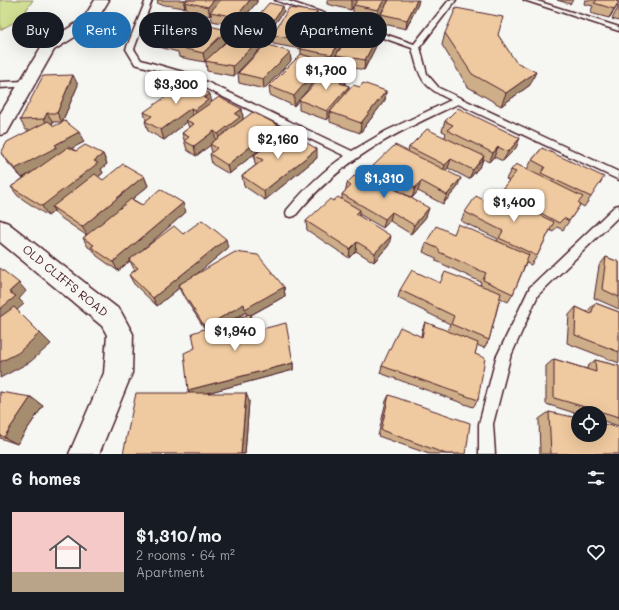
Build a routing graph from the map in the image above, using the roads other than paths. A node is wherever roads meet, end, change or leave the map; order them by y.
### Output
1 (102, 0) edge
2 (149, 0) edge
3 (278, 0) edge
4 (453, 0) edge
5 (527, 0) edge
6 (619, 30) edge
7 (416, 47) junction
8 (26, 84) junction
9 (0, 85) edge
10 (459, 100) junction
11 (0, 129) edge
12 (351, 155) junction
13 (619, 176) edge
14 (619, 209) edge
15 (290, 213) dead end
16 (0, 229) edge
17 (84, 454) edge
18 (487, 454) edge

1 - 8 street
2 - 12 lane
3 - 7 lane
4 - 7 lane
5 - 6 lane
7 - 10 lane
8 - 9 lane
8 - 11 street
10 - 12 lane
10 - 13 lane
12 - 15 lane
14 - 18 lane
16 - 17 street, OLD CLIFFS ROAD

